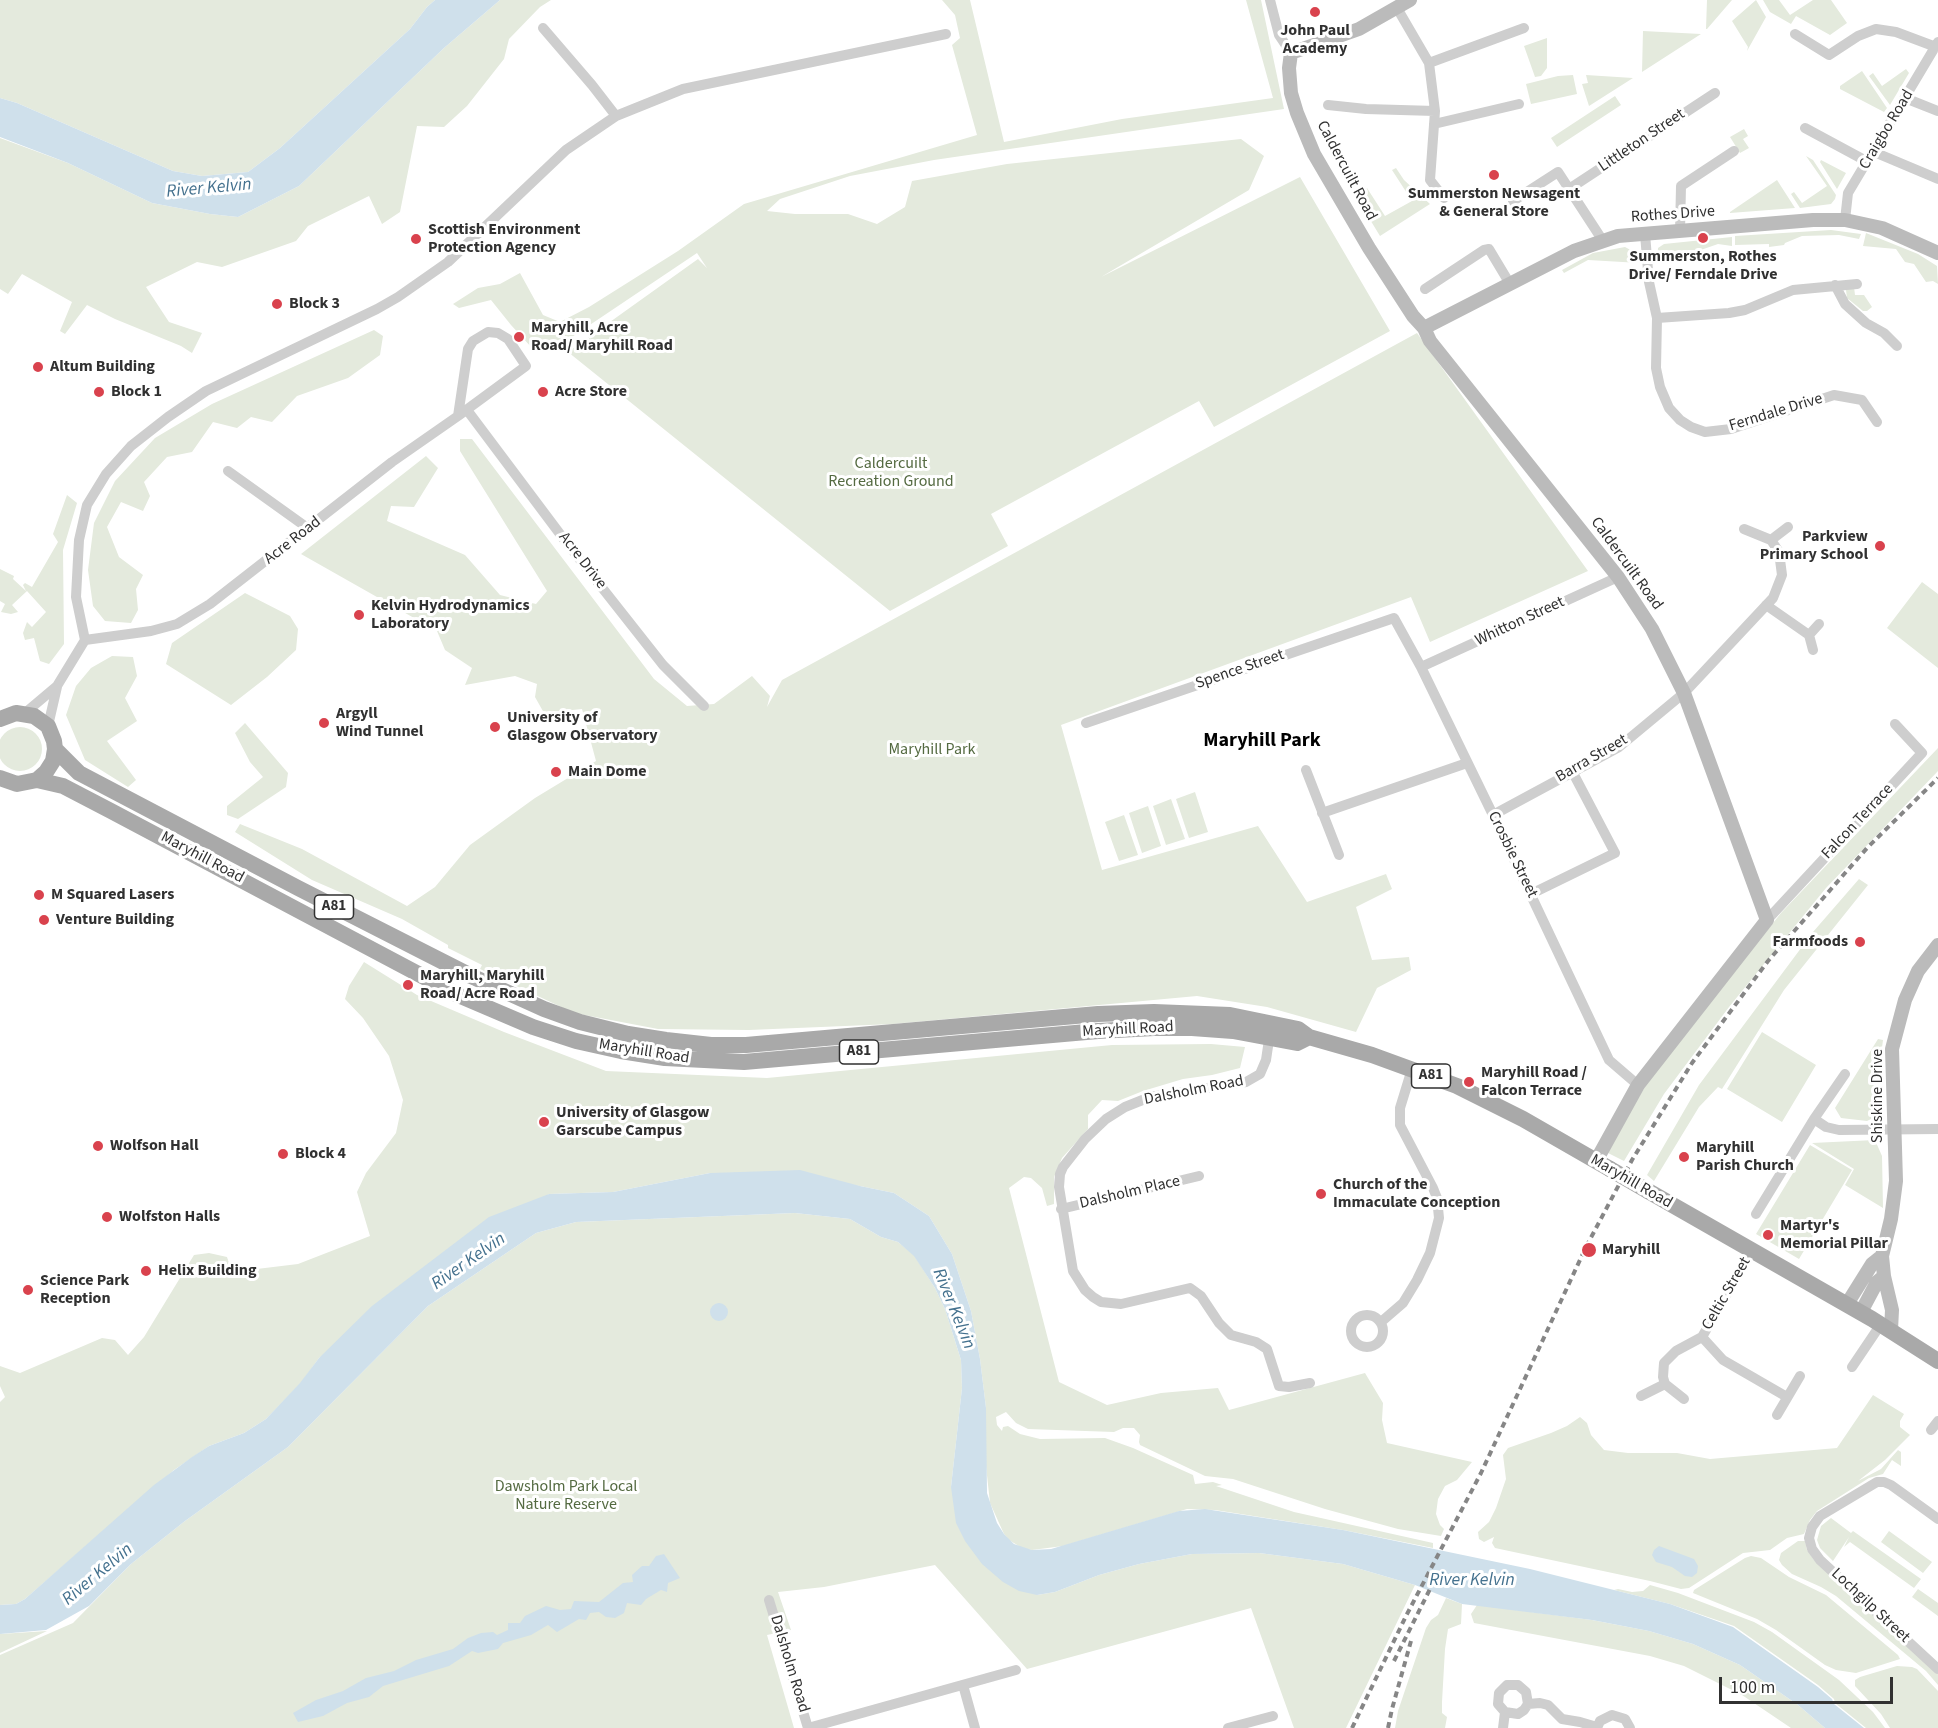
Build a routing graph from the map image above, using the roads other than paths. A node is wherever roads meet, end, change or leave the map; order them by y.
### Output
1 (1270, 0) edge
2 (1410, 0) edge
3 (1396, 8) junction
4 (543, 28) dead end
5 (1524, 28) dead end
6 (946, 34) dead end
7 (1795, 34) dead end
8 (1937, 45) edge
9 (1290, 52) junction
10 (1429, 63) junction
11 (1715, 93) dead end
12 (1905, 98) junction
13 (1519, 104) dead end
14 (1328, 105) dead end
15 (1435, 111) junction
16 (1938, 111) edge
17 (616, 116) junction
18 (1434, 124) junction
19 (1805, 128) dead end
20 (1734, 152) dead end
21 (1871, 157) junction
22 (1938, 179) edge
23 (1569, 189) junction
24 (1444, 198) dead end
25 (1513, 201) dead end
26 (1845, 220) junction
27 (1680, 232) junction
28 (1645, 234) junction
29 (1603, 241) junction
30 (1938, 253) edge
31 (1510, 284) junction
32 (1857, 284) dead end
33 (1835, 285) junction
34 (1425, 289) dead end
35 (1657, 318) junction
36 (1424, 328) junction
37 (1897, 346) dead end
38 (462, 413) junction
39 (1877, 422) dead end
40 (228, 471) dead end
41 (1788, 526) dead end
42 (309, 529) junction
43 (1744, 529) dead end
44 (1771, 540) junction
45 (1618, 577) junction
46 (1766, 605) junction
47 (1394, 618) joint
48 (1819, 624) dead end
49 (1809, 635) junction
50 (85, 639) junction
51 (1813, 650) dead end
52 (1421, 667) junction
53 (57, 686) junction
54 (1684, 693) junction
55 (704, 706) dead end
56 (25, 713) junction
57 (0, 719) edge
58 (1086, 723) dead end
59 (1895, 724) dead end
60 (48, 726) junction
61 (55, 749) junction
62 (1467, 763) junction
63 (1306, 770) dead end
64 (1572, 771) junction
65 (0, 778) edge
66 (37, 780) junction
67 (1322, 813) junction
68 (1493, 815) junction
69 (1339, 855) dead end
70 (1531, 894) junction
71 (1767, 920) junction
72 (1938, 945) edge
73 (1271, 1030) junction
74 (903, 1040) junction
75 (1412, 1069) junction
76 (1845, 1074) dead end
77 (1638, 1085) junction
78 (1814, 1119) junction
79 (1894, 1130) junction
80 (1938, 1130) edge
81 (1603, 1165) junction
82 (1199, 1176) dead end
83 (1061, 1209) junction
84 (1756, 1214) dead end
85 (1752, 1250) junction
86 (1882, 1256) junction
87 (1884, 1275) junction
88 (1854, 1308) junction
89 (1381, 1322) dead end
90 (1886, 1327) junction
91 (1702, 1337) junction
92 (1938, 1361) edge
93 (1852, 1367) dead end
94 (1800, 1376) dead end
95 (1310, 1383) dead end
96 (1665, 1384) junction
97 (1641, 1396) dead end
98 (1787, 1396) junction
99 (1684, 1399) dead end
100 (1777, 1415) dead end
101 (1938, 1519) edge
102 (769, 1600) dead end
103 (1938, 1669) edge
104 (1016, 1670) dead end
105 (963, 1685) junction
106 (1528, 1704) junction
107 (1505, 1712) junction
108 (1273, 1716) dead end
109 (808, 1728) edge
110 (975, 1728) edge
111 (1228, 1728) edge
112 (1503, 1728) edge
113 (1597, 1728) edge
114 (1630, 1728) edge

1 - 9 street, Caldercuilt Road
2 - 3 street
3 - 9 street
3 - 10 street
4 - 17 street
5 - 10 street
6 - 17 street
7 - 8 street
8 - 12 street, Craigbo Road
9 - 36 street, Caldercuilt Road
10 - 15 street
11 - 23 street, Littleton Street
12 - 16 street
12 - 21 street, Craigbo Road
13 - 18 street
14 - 15 street
15 - 18 street
17 - 50 street
18 - 24 street
19 - 21 street
20 - 27 street
21 - 22 street
21 - 26 street, Craigbo Road
23 - 25 street
23 - 29 street
26 - 27 street, Rothes Drive
26 - 30 street, Rothes Drive
27 - 28 street, Rothes Drive
28 - 29 street, Rothes Drive
28 - 35 street, Ferndale Drive
29 - 31 street, Rothes Drive
31 - 34 street
31 - 36 street, Rothes Drive
32 - 33 street
33 - 35 street
33 - 37 street
35 - 39 street, Ferndale Drive
36 - 45 street, Caldercuilt Road
38 - 38 street, Acre Road
38 - 42 street, Acre Road
38 - 55 street, Acre Drive
40 - 42 street
41 - 44 street
42 - 50 street, Acre Road
43 - 44 street
44 - 46 street, Barra Street
45 - 52 street, Whitton Street
45 - 54 street, Caldercuilt Road
46 - 49 street
46 - 54 street, Barra Street
47 - 52 street, Crosbie Street
47 - 58 street, Spence Street
48 - 49 street
49 - 51 street
50 - 53 street
52 - 62 street, Crosbie Street
53 - 56 street
53 - 60 street
54 - 64 street, Barra Street
54 - 71 street, Caldercuilt Road
56 - 57 main road
56 - 60 main road
59 - 71 street, Falcon Terrace
60 - 61 main road
61 - 66 main road
61 - 74 main road, Maryhill Road / A81
62 - 67 street
62 - 68 street, Crosbie Street
63 - 67 street
64 - 68 street, Barra Street
64 - 70 street
65 - 66 main road, A81
66 - 74 main road, Maryhill Road / A81
67 - 69 street
68 - 70 street, Crosbie Street
70 - 77 street, Crosbie Street
71 - 77 street
72 - 79 street, Shiskine Drive
73 - 74 main road, Maryhill Road / A81
73 - 75 main road, Maryhill Road / A81
73 - 83 street, Dalsholm Road
75 - 81 main road, Maryhill Road / A81
75 - 89 street
76 - 78 street
77 - 81 street
78 - 79 street
78 - 84 street
79 - 80 street
79 - 86 street, Shiskine Drive
81 - 85 main road, Maryhill Road / A81, bridge
82 - 83 street, Dalsholm Place
83 - 95 street, Dalsholm Road
85 - 88 main road, Maryhill Road / A81
85 - 91 street, Celtic Street
86 - 87 street, Shiskine Drive
86 - 88 street, Shiskine Drive
87 - 88 street
87 - 90 street, Shiskine Drive
88 - 90 main road, Maryhill Road / A81
90 - 92 main road, Maryhill Road / A81
90 - 93 street
91 - 96 street, Celtic Street
91 - 98 street, Celtic Street
94 - 98 street
96 - 97 street
96 - 99 street
98 - 100 street
101 - 103 street, Lochgilp Street
102 - 109 street, Dalsholm Road
104 - 105 street
105 - 109 street
105 - 110 street
106 - 107 street
106 - 107 street
106 - 113 street
107 - 112 street
108 - 111 street
113 - 114 street

